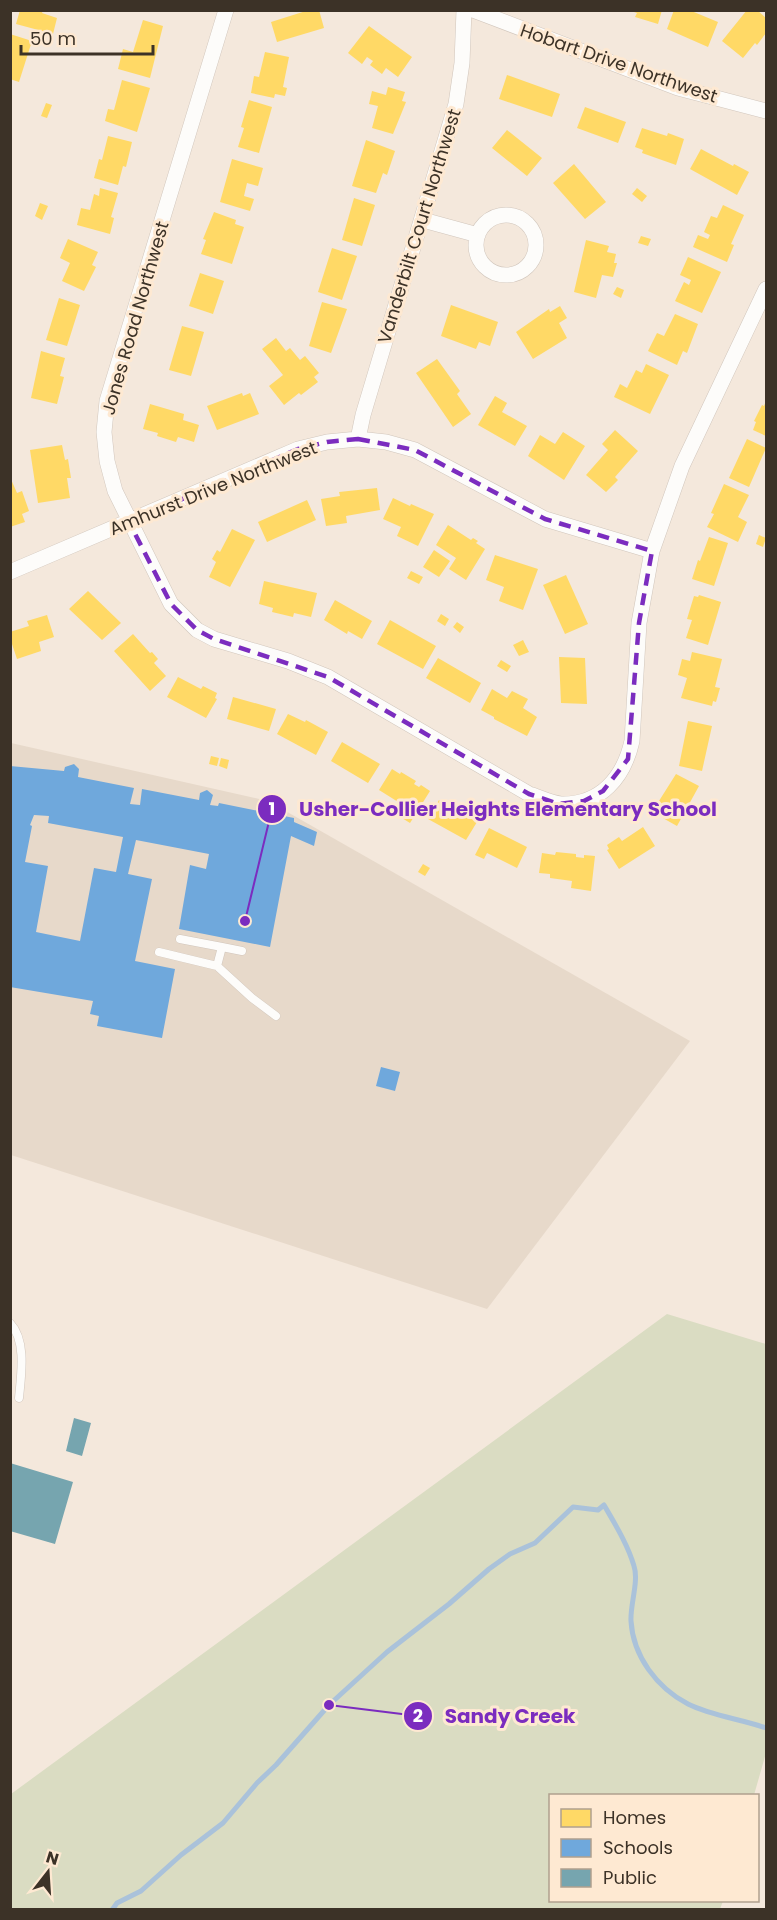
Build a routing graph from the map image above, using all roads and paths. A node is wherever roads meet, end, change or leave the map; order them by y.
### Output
1 (226, 10) edge
2 (464, 10) edge
3 (472, 10) edge
4 (766, 111) edge
5 (423, 220) junction
6 (478, 235) dead end
7 (766, 290) edge
8 (358, 440) junction
9 (129, 522) junction
10 (652, 551) junction
11 (10, 572) edge
12 (180, 939) dead end
13 (222, 947) junction
14 (242, 951) dead end
15 (159, 952) dead end
16 (217, 966) junction
17 (276, 1016) dead end
18 (10, 1323) edge
19 (19, 1398) dead end

1 - 9 street, Jones Road Northwest
2 - 5 street, Vanderbilt Court Northwest
3 - 4 street, Hobart Drive Northwest
5 - 6 street
5 - 8 street, Vanderbilt Court Northwest
7 - 10 street, Jones Road Northwest
8 - 9 street, Amhurst Drive Northwest
8 - 10 street, Amhurst Drive Northwest
9 - 10 street, Jones Road Northwest
9 - 11 street, Amhurst Drive Northwest
12 - 13 lane
13 - 14 lane
13 - 16 lane
15 - 16 lane
16 - 17 lane
18 - 19 lane

